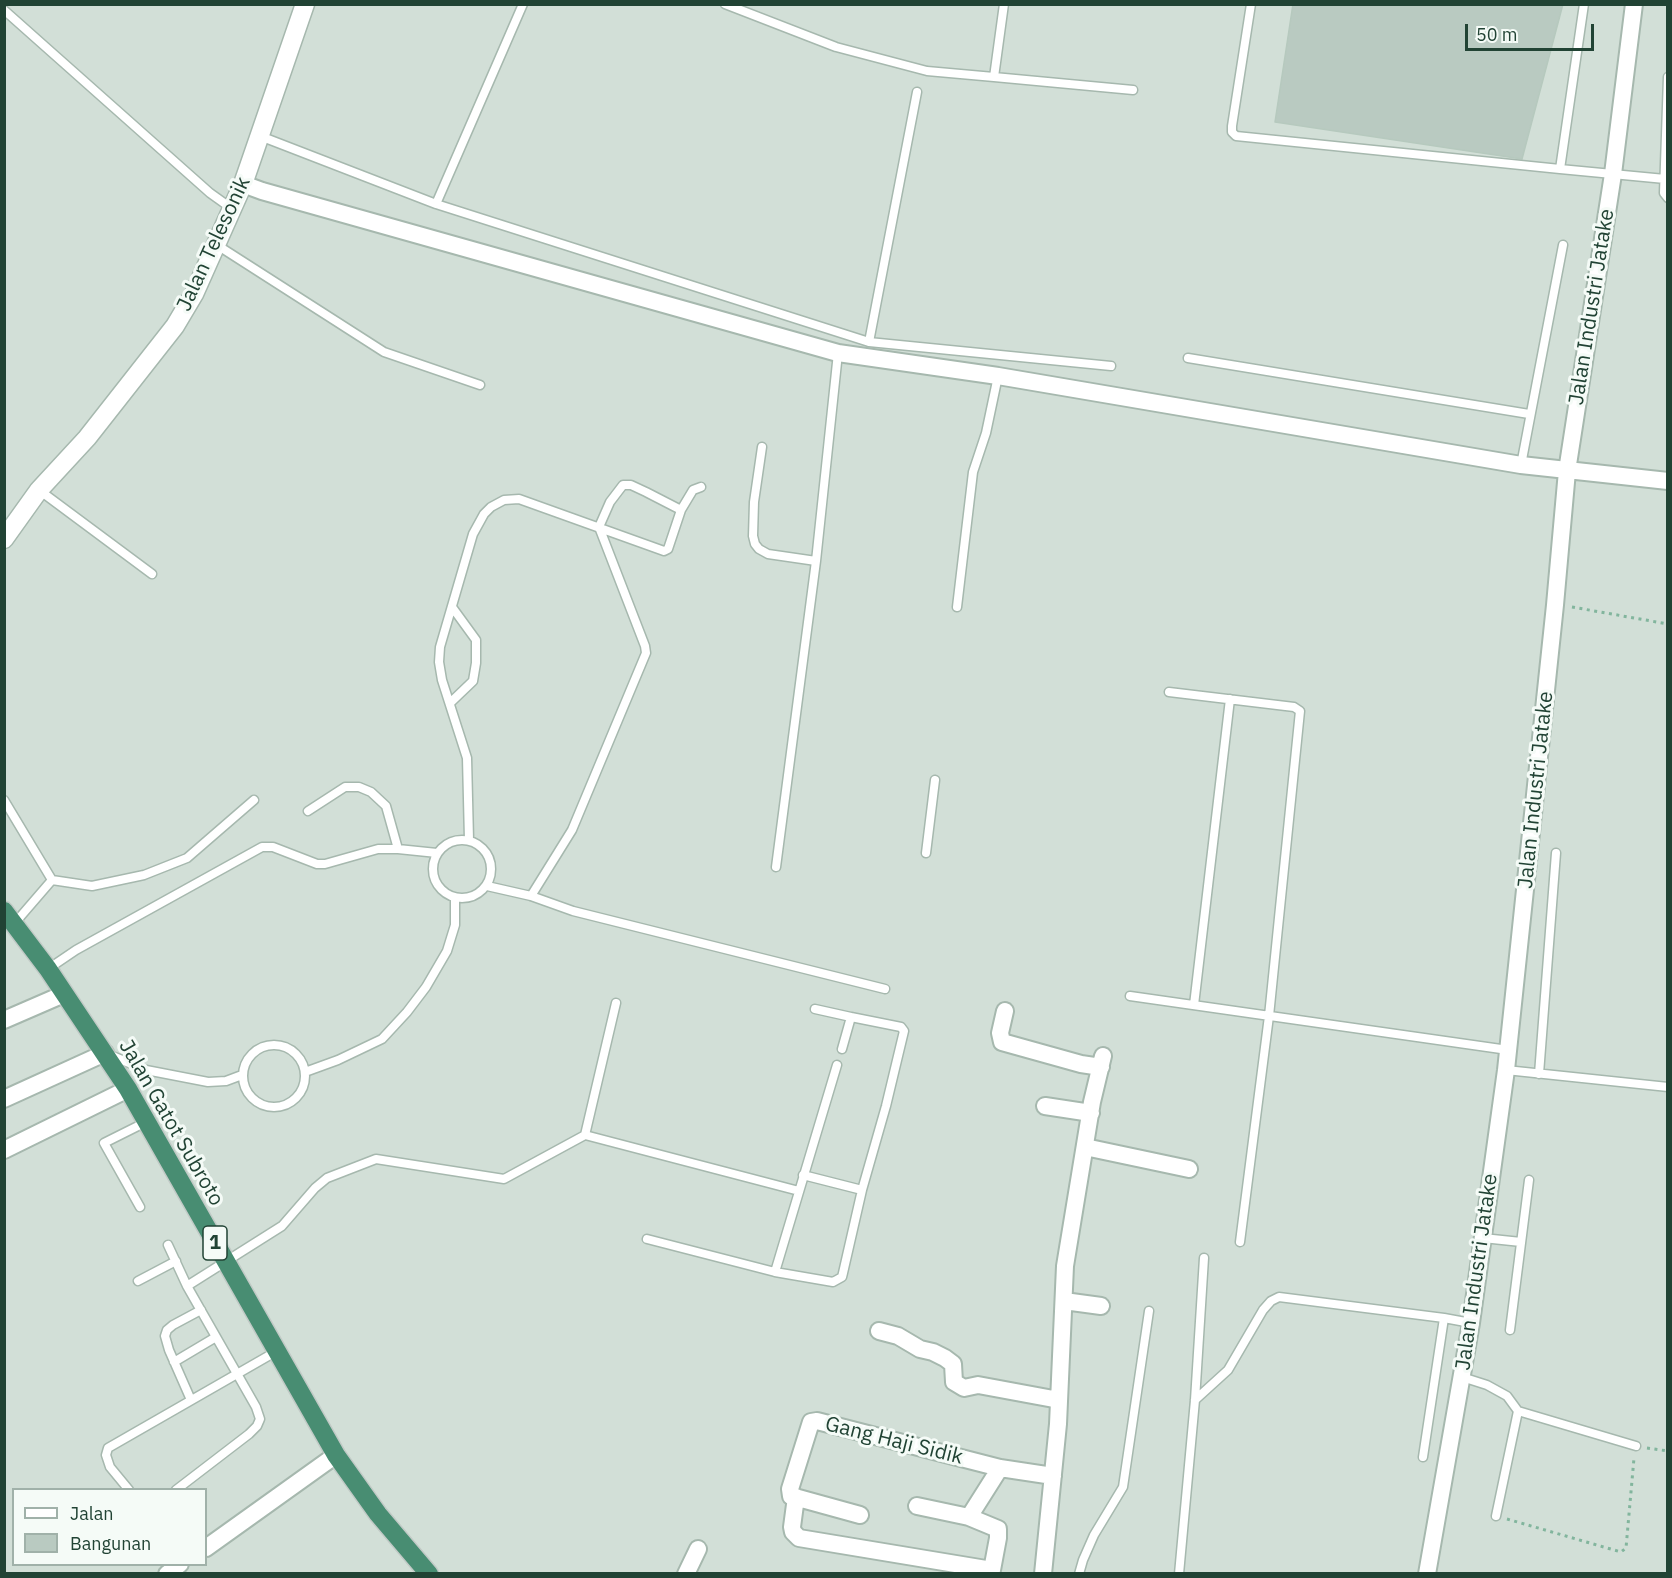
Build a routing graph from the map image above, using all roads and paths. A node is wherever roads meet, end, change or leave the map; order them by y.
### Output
1 (305, 4) edge
2 (523, 4) edge
3 (725, 4) edge
4 (1004, 4) edge
5 (1251, 4) edge
6 (1584, 4) edge
7 (1634, 4) edge
8 (4, 9) edge
9 (994, 77) junction
10 (1668, 77) edge
11 (1133, 90) dead end
12 (917, 92) dead end
13 (260, 136) junction
14 (1560, 169) junction
15 (1613, 174) junction
16 (1665, 179) junction
17 (243, 184) junction
18 (1668, 198) edge
19 (436, 204) junction
20 (231, 208) junction
21 (217, 245) junction
22 (1563, 245) dead end
23 (869, 342) junction
24 (838, 353) junction
25 (1188, 358) dead end
26 (1111, 366) dead end
27 (998, 376) junction
28 (480, 385) dead end
29 (1529, 414) junction
30 (762, 447) dead end
31 (1521, 465) junction
32 (1567, 471) junction
33 (1668, 481) edge
34 (701, 487) dead end
35 (39, 490) junction
36 (681, 510) junction
37 (599, 527) junction
38 (4, 539) edge
39 (816, 561) junction
40 (152, 574) dead end
41 (1555, 605) junction
42 (452, 607) junction
43 (957, 607) dead end
44 (1668, 624) edge
45 (1169, 692) dead end
46 (1230, 699) junction
47 (450, 703) junction
48 (935, 780) dead end
49 (4, 800) edge
50 (254, 800) dead end
51 (309, 811) dead end
52 (469, 840) junction
53 (398, 849) junction
54 (437, 853) junction
55 (926, 853) dead end
56 (1556, 853) dead end
57 (776, 867) dead end
58 (52, 880) junction
59 (487, 886) junction
60 (531, 896) junction
61 (455, 898) junction
62 (9, 917) edge
63 (48, 969) junction
64 (885, 989) dead end
65 (64, 994) junction
66 (1131, 996) dead end
67 (616, 1003) dead end
68 (1194, 1005) junction
69 (815, 1009) dead end
70 (1005, 1011) dead end
71 (1269, 1016) junction
72 (851, 1017) junction
73 (4, 1020) edge
74 (842, 1049) dead end
75 (1508, 1050) junction
76 (105, 1053) junction
77 (837, 1065) dead end
78 (1506, 1070) junction
79 (305, 1072) junction
80 (1539, 1074) junction
81 (242, 1075) junction
82 (1668, 1087) edge
83 (128, 1089) junction
84 (4, 1099) edge
85 (1045, 1106) dead end
86 (1091, 1113) junction
87 (147, 1122) junction
88 (585, 1135) junction
89 (1085, 1147) junction
90 (4, 1150) edge
91 (1189, 1169) dead end
92 (803, 1174) junction
93 (1529, 1180) dead end
94 (862, 1190) junction
95 (799, 1191) junction
96 (140, 1208) dead end
97 (1483, 1238) junction
98 (647, 1239) dead end
99 (1240, 1242) dead end
100 (1521, 1242) junction
101 (168, 1245) dead end
102 (1204, 1257) dead end
103 (176, 1261) junction
104 (226, 1263) junction
105 (775, 1272) junction
106 (138, 1281) dead end
107 (187, 1286) junction
108 (1064, 1301) junction
109 (1101, 1306) dead end
110 (201, 1310) junction
111 (1149, 1311) dead end
112 (1444, 1318) junction
113 (1471, 1323) junction
114 (1510, 1330) dead end
115 (879, 1331) dead end
116 (216, 1337) junction
117 (277, 1351) junction
118 (174, 1362) junction
119 (238, 1374) junction
120 (1462, 1377) junction
121 (190, 1400) junction
122 (1059, 1400) junction
123 (1195, 1400) junction
124 (1518, 1411) junction
125 (1635, 1446) junction
126 (1668, 1451) edge
127 (336, 1455) junction
128 (1423, 1457) dead end
129 (1000, 1468) junction
130 (1053, 1476) junction
131 (127, 1488) edge
132 (178, 1488) edge
133 (796, 1497) junction
134 (917, 1506) dead end
135 (860, 1515) dead end
136 (1496, 1516) joint
137 (969, 1517) junction
138 (207, 1547) edge
139 (698, 1549) dead end
140 (429, 1574) edge
141 (686, 1574) edge
142 (1043, 1574) edge
143 (1079, 1574) edge
144 (1179, 1574) edge
145 (1427, 1574) edge

1 - 13 street, Jalan Telesonik
2 - 19 lane
3 - 9 lane
4 - 9 lane
5 - 14 lane
6 - 14 lane
7 - 15 street, Jalan Industri Jatake
8 - 20 lane
9 - 11 lane
10 - 16 lane
12 - 23 lane
13 - 17 street, Jalan Telesonik
13 - 19 lane
14 - 15 lane
15 - 16 lane
15 - 32 street, Jalan Industri Jatake
16 - 18 lane
17 - 20 street, Jalan Telesonik
17 - 24 street
19 - 23 lane
20 - 21 street, Jalan Telesonik
21 - 28 lane
21 - 35 street, Jalan Telesonik
22 - 29 lane
23 - 26 lane
24 - 27 street
24 - 39 lane
25 - 29 lane
27 - 31 street
27 - 43 lane
29 - 31 lane
30 - 39 lane
31 - 32 street
32 - 33 street
32 - 41 street, Jalan Industri Jatake
34 - 36 lane
35 - 38 street, Jalan Telesonik
35 - 40 lane
36 - 37 lane
36 - 37 lane
37 - 42 lane
37 - 60 lane
39 - 57 lane
41 - 44 path
41 - 75 street, Jalan Industri Jatake
42 - 47 lane
42 - 47 lane
45 - 46 lane
46 - 68 lane
46 - 71 lane
47 - 52 lane
48 - 55 lane
49 - 58 lane
50 - 58 lane
51 - 53 lane
52 - 54 lane
52 - 59 lane
53 - 54 lane
53 - 63 lane
54 - 61 lane
56 - 80 lane
58 - 62 lane
59 - 60 lane
59 - 61 lane
60 - 64 lane
61 - 79 lane
62 - 63 highway, Jalan Gatot Subroto / 1
63 - 65 highway, Jalan Gatot Subroto / 1
65 - 73 street
65 - 76 highway, Jalan Gatot Subroto / 1
66 - 68 lane
67 - 88 lane
68 - 71 lane
69 - 72 lane
70 - 86 street
71 - 75 lane
71 - 99 lane
72 - 74 lane
72 - 94 lane
75 - 78 street, Jalan Industri Jatake
76 - 81 lane
76 - 83 highway, Jalan Gatot Subroto / 1
76 - 84 street
77 - 92 lane
78 - 80 lane
78 - 97 street, Jalan Industri Jatake
79 - 81 lane
79 - 81 lane
80 - 82 lane
83 - 87 highway, Jalan Gatot Subroto / 1
83 - 90 street
85 - 86 street
86 - 89 street
87 - 96 lane
87 - 104 highway, Jalan Gatot Subroto / 1
88 - 95 lane
88 - 104 lane
89 - 91 street
89 - 108 street
92 - 94 lane
92 - 95 lane
93 - 100 lane
94 - 105 lane
95 - 105 lane
97 - 100 lane
97 - 113 street, Jalan Industri Jatake
98 - 105 lane
100 - 114 lane
101 - 103 lane
102 - 123 lane
103 - 106 lane
103 - 107 lane
104 - 107 lane
104 - 117 highway, Jalan Gatot Subroto / 1
107 - 110 lane
108 - 109 street
108 - 122 street
110 - 116 lane
110 - 118 lane
111 - 143 lane
112 - 113 lane
112 - 123 lane
112 - 128 lane
113 - 120 street, Jalan Industri Jatake
115 - 122 street
116 - 118 lane
116 - 119 lane
117 - 119 lane
117 - 127 highway, Jalan Gatot Subroto / 1
118 - 121 lane
119 - 121 lane
119 - 132 lane
120 - 124 lane
120 - 145 street, Jalan Industri Jatake
121 - 131 lane
122 - 130 street
123 - 144 lane
124 - 125 lane
124 - 136 lane
125 - 126 path
125 - 136 path
127 - 138 street
127 - 140 highway, Jalan Gatot Subroto / 1
129 - 130 street, Gang Haji Sidik
129 - 133 street, Gang Haji Sidik
129 - 137 street
130 - 142 street
133 - 135 street
133 - 137 street
134 - 137 street
139 - 141 street

